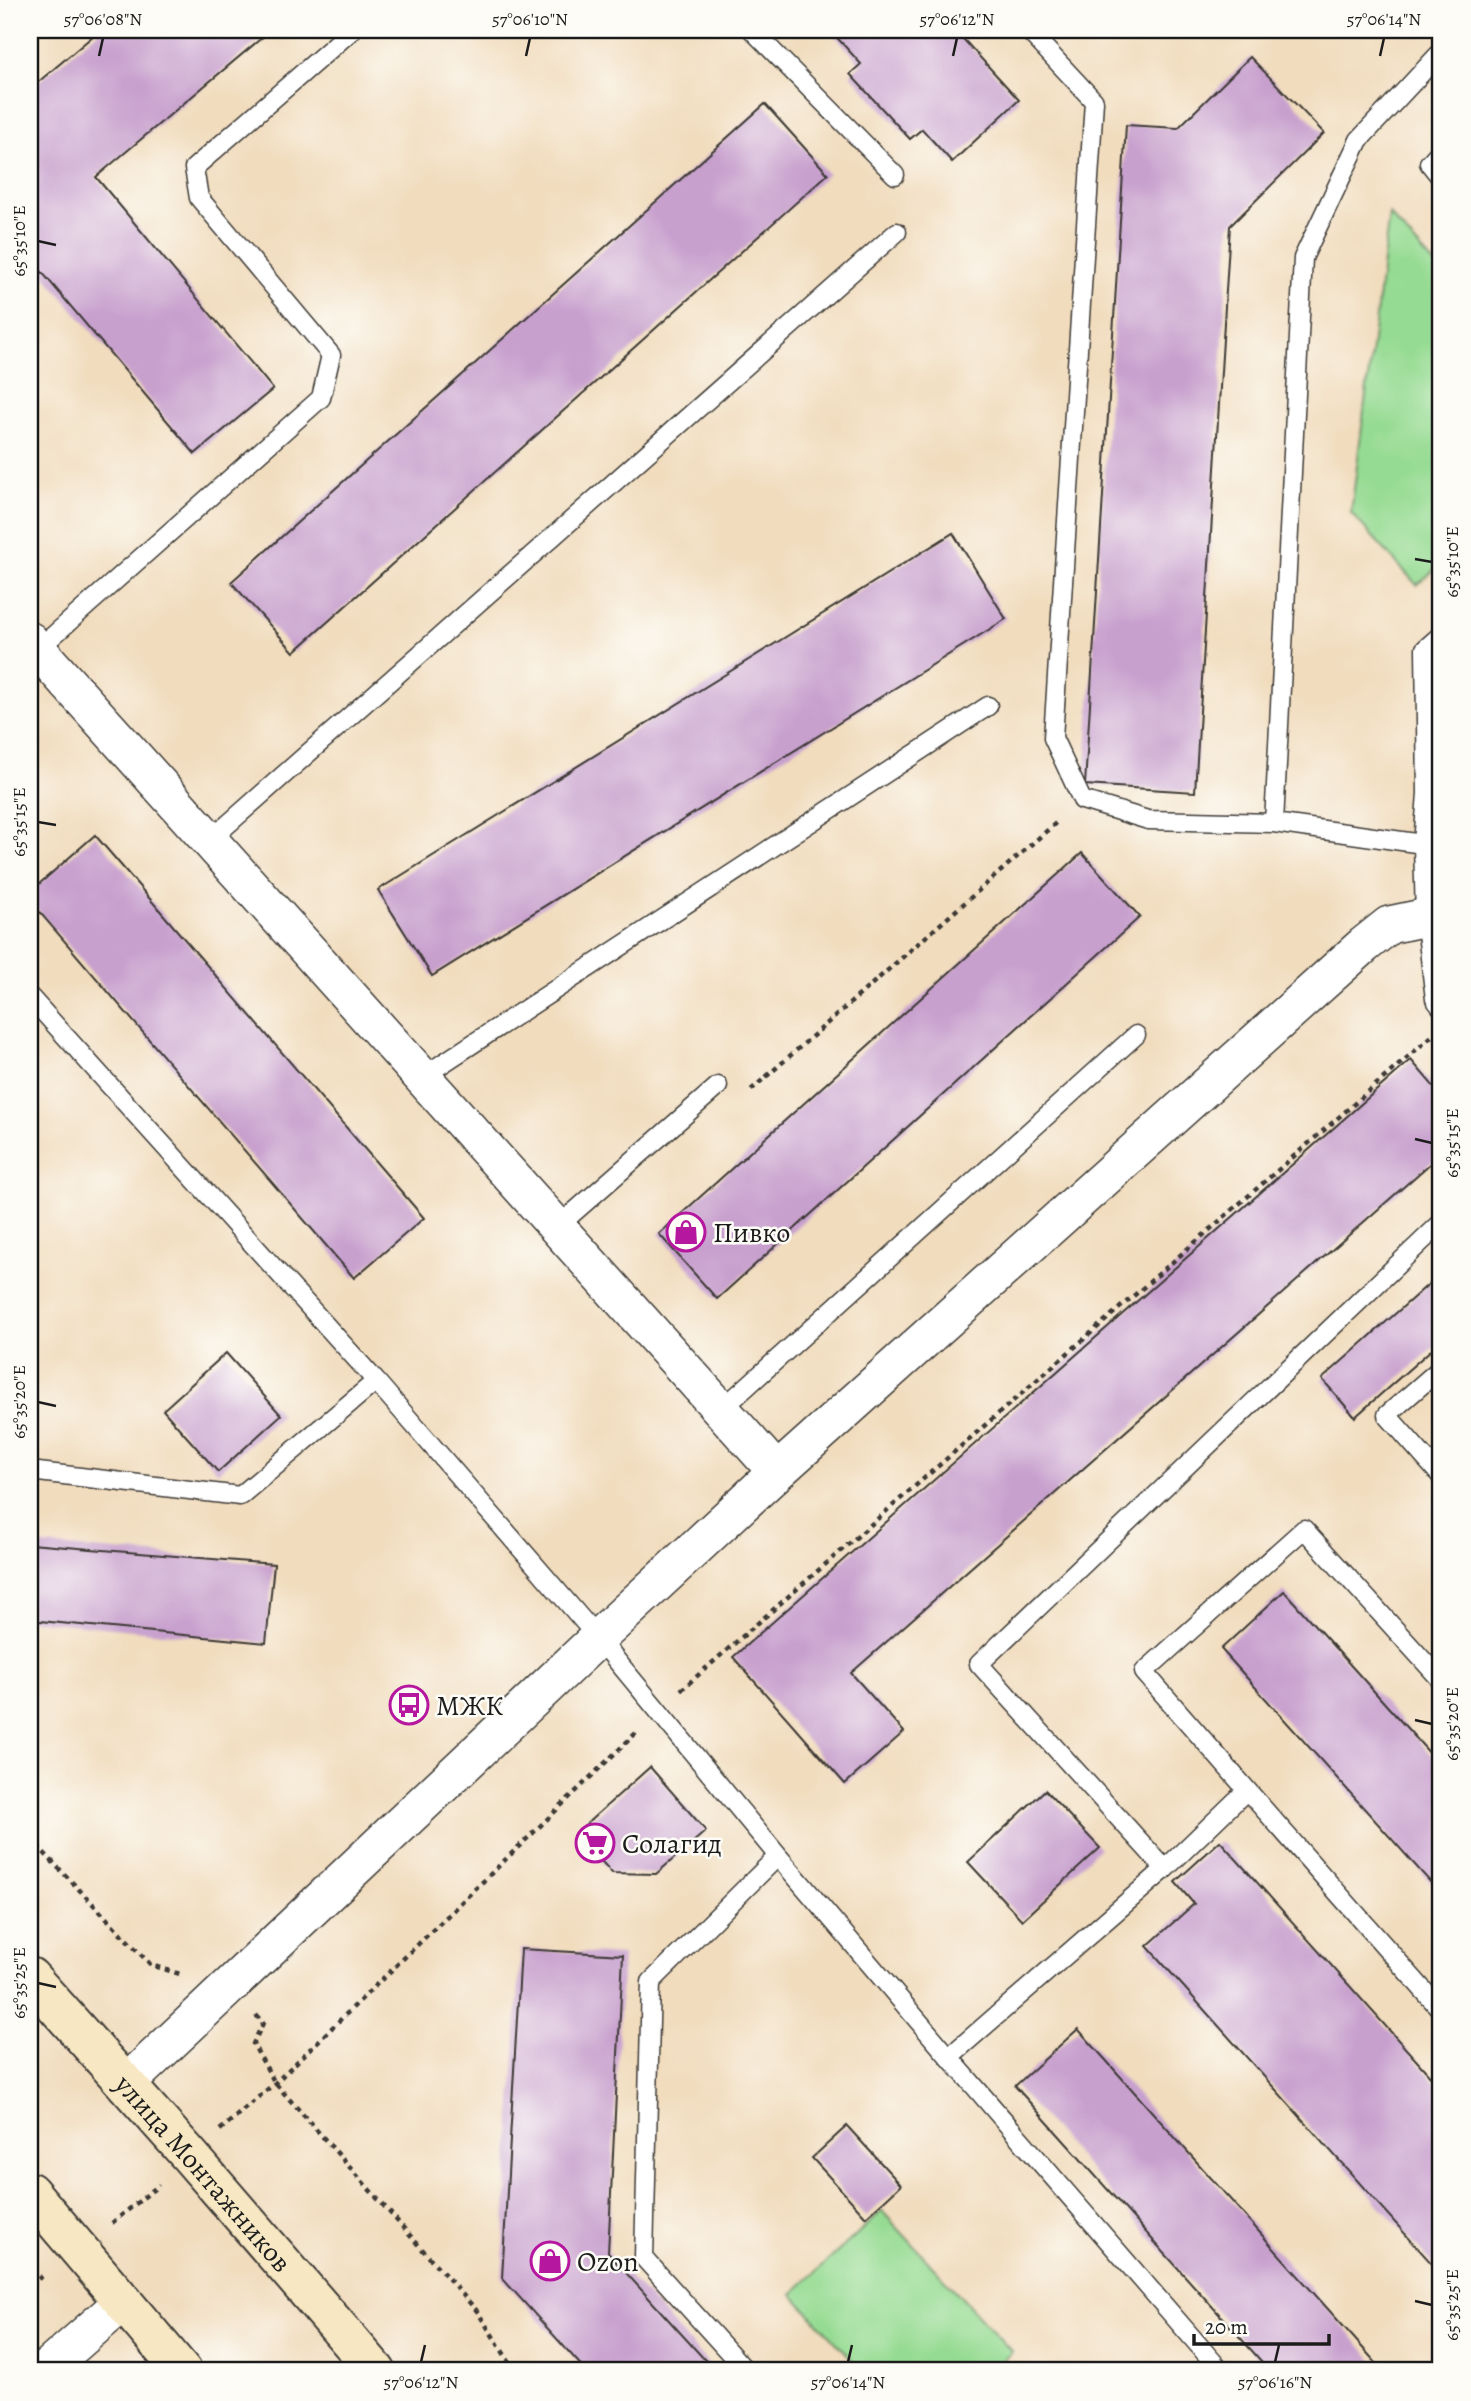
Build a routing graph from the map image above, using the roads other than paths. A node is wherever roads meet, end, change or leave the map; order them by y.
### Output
1 (352, 30) edge
2 (752, 30) edge
3 (1028, 30) edge
4 (1441, 52) edge
5 (1441, 150) edge
6 (895, 175) dead end
7 (1441, 178) edge
8 (897, 232) dead end
9 (1441, 635) edge
10 (34, 646) edge
11 (988, 706) dead end
12 (1274, 823) junction
13 (209, 841) junction
14 (1423, 844) junction
15 (1433, 915) edge
16 (30, 998) edge
17 (1441, 1007) edge
18 (1136, 1035) dead end
19 (422, 1077) junction
20 (718, 1086) road end
21 (1441, 1223) edge
22 (557, 1227) junction
23 (1441, 1368) edge
24 (376, 1381) junction
25 (721, 1410) junction
26 (30, 1471) edge
27 (777, 1472) junction
28 (1441, 1476) edge
29 (598, 1637) junction
30 (1441, 1680) edge
31 (1247, 1790) junction
32 (778, 1856) junction
33 (1165, 1869) junction
34 (30, 1977) edge
35 (1441, 2010) edge
36 (949, 2057) junction
37 (126, 2084) junction
38 (30, 2192) edge
39 (124, 2301) junction
40 (1441, 2366) edge
41 (44, 2371) edge
42 (181, 2371) edge
43 (376, 2371) edge
44 (746, 2371) edge
45 (1221, 2371) edge
46 (1435, 2371) edge

1 - 10 lane
2 - 6 lane
3 - 12 lane
4 - 12 lane
5 - 7 lane
8 - 13 lane
9 - 14 lane
10 - 13 street
11 - 19 lane
12 - 14 lane
13 - 19 street
14 - 15 lane
15 - 17 lane
15 - 27 street
16 - 24 lane
18 - 25 lane
19 - 22 street
20 - 22 lane
21 - 33 lane
22 - 25 street
23 - 28 lane
24 - 26 lane
24 - 29 lane
25 - 27 street
27 - 29 street
29 - 32 lane
29 - 37 street
30 - 31 lane
31 - 33 lane
31 - 35 lane
32 - 36 lane
32 - 44 lane
33 - 36 lane
34 - 37 main road, улица Монтажников
36 - 45 lane
37 - 43 main road, улица Монтажников
38 - 39 main road
39 - 41 street
39 - 42 main road
40 - 46 lane

